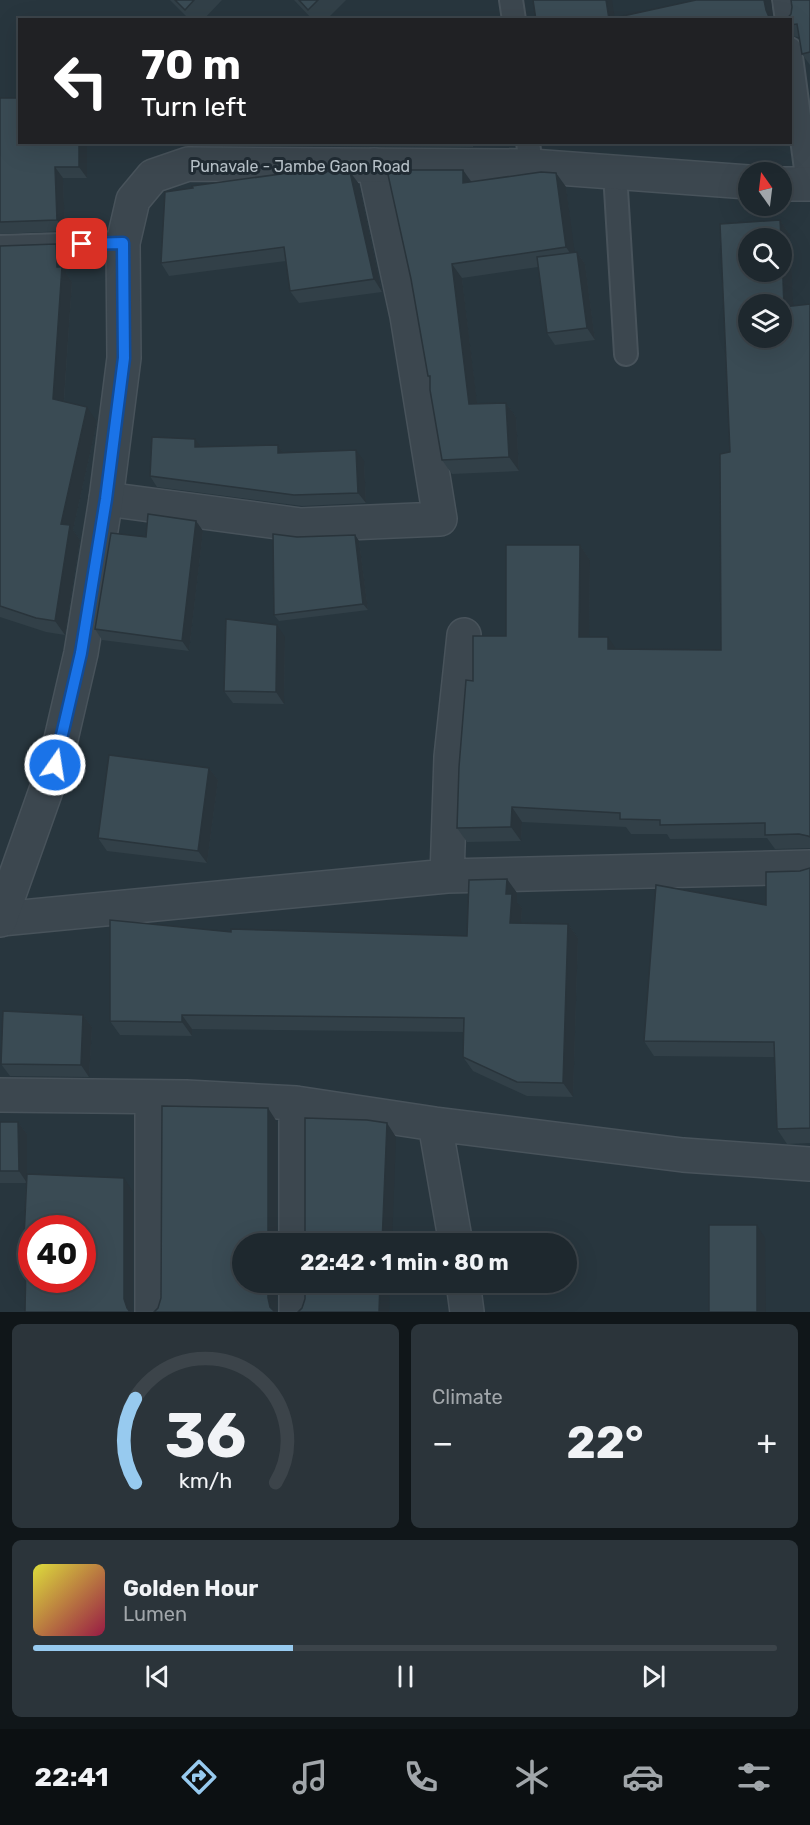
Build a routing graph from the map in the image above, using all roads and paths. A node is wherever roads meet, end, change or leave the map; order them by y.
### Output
1 (511, 0) edge
2 (784, 0) edge
3 (514, 18) edge
4 (787, 18) edge
5 (792, 76) edge
6 (529, 154) edge
7 (374, 165) junction
8 (615, 173) junction
9 (738, 181) edge
10 (800, 184) edge
11 (123, 243) junction
12 (0, 247) edge
13 (626, 354) dead end
14 (106, 499) junction
15 (464, 635) dead end
16 (810, 867) edge
17 (447, 876) junction
18 (0, 920) edge
19 (0, 1095) edge
20 (152, 1097) junction
21 (296, 1103) junction
22 (435, 1124) junction
23 (810, 1164) edge
24 (296, 1233) edge
25 (454, 1233) edge
26 (296, 1293) edge
27 (464, 1293) edge
28 (152, 1312) edge
29 (296, 1312) edge
30 (467, 1312) edge

1 - 3 lane
2 - 4 lane
5 - 10 lane
6 - 7 street, Punavale - Jambe Gaon Road
6 - 8 street, Punavale - Jambe Gaon Road
7 - 11 street, Punavale - Jambe Gaon Road
7 - 14 street
8 - 9 street, Punavale - Jambe Gaon Road
8 - 13 lane
11 - 12 lane
11 - 14 street, Punavale - Jambe Gaon Road
14 - 18 street, Punavale - Jambe Gaon Road
15 - 17 street
16 - 17 street
17 - 18 street
19 - 20 street
20 - 21 street
20 - 28 street
21 - 22 street
21 - 24 street
22 - 23 street
22 - 25 street
26 - 29 street
27 - 30 street

